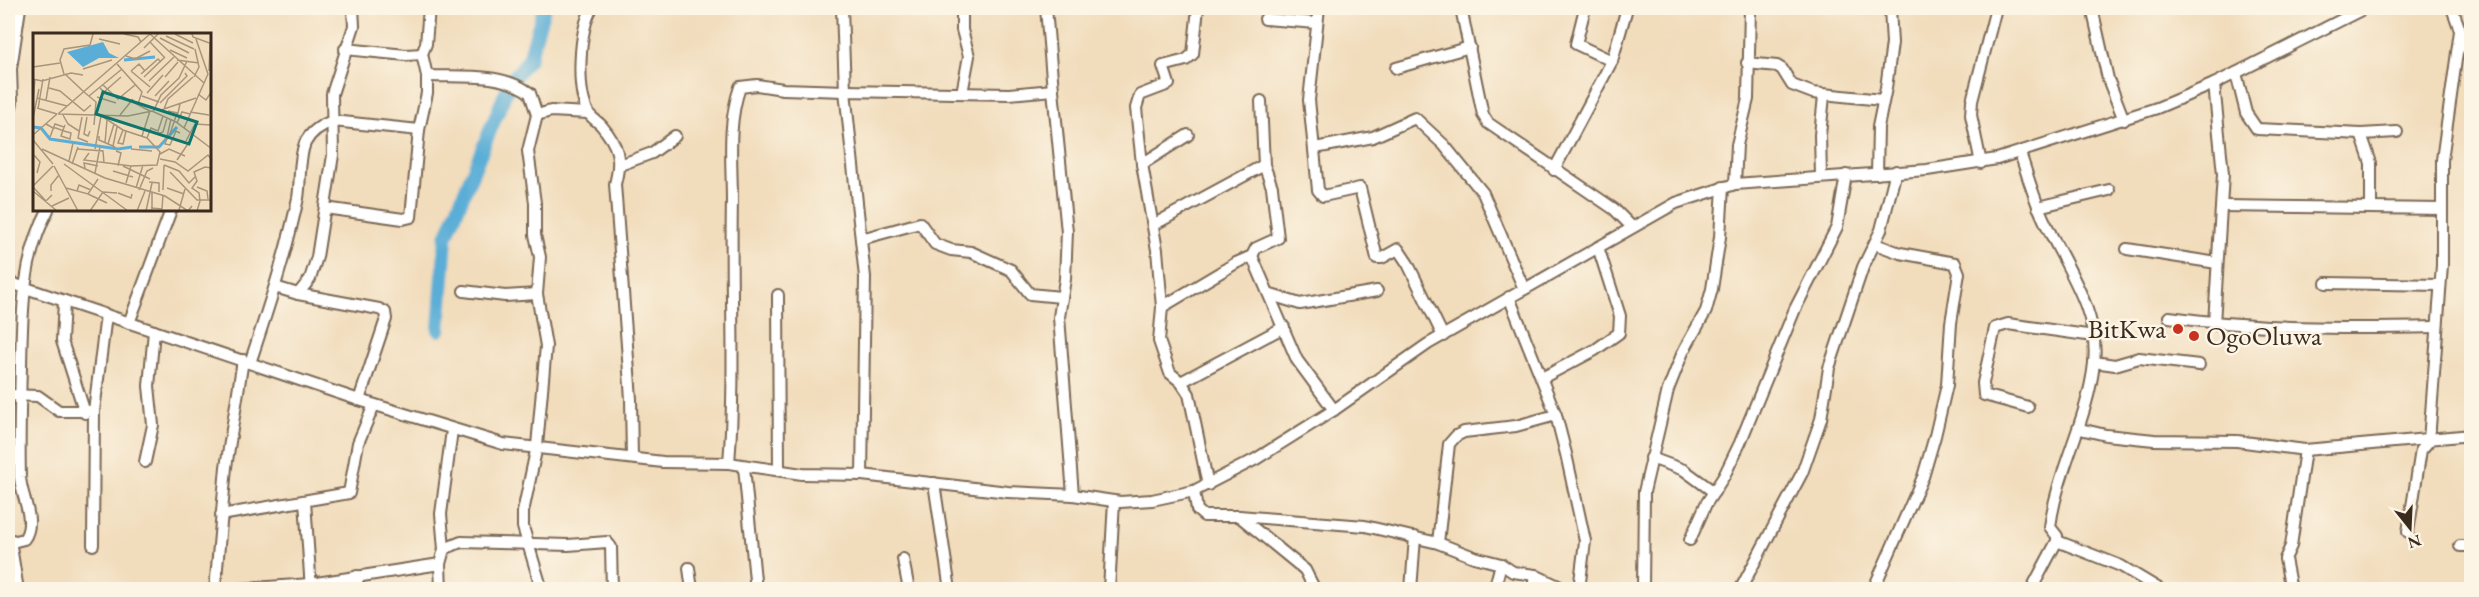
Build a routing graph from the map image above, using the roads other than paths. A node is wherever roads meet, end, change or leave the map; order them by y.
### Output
1 (20, 8) edge
2 (353, 8) edge
3 (429, 8) edge
4 (592, 8) edge
5 (842, 8) edge
6 (962, 8) edge
7 (1046, 8) edge
8 (1198, 8) edge
9 (1319, 8) edge
10 (1461, 8) edge
11 (1585, 8) edge
12 (1628, 8) edge
13 (1750, 8) edge
14 (1890, 8) edge
15 (1996, 8) edge
16 (2092, 8) edge
17 (2365, 8) edge
18 (2452, 8) edge
19 (1265, 19) dead end
20 (1317, 23) junction
21 (2460, 30) junction
22 (1470, 47) junction
23 (345, 49) junction
24 (422, 54) junction
25 (1612, 60) junction
26 (1747, 63) junction
27 (2472, 63) edge
28 (1396, 68) dead end
29 (2236, 74) junction
30 (428, 76) junction
31 (2214, 84) junction
32 (1053, 90) junction
33 (845, 91) junction
34 (962, 93) junction
35 (1824, 96) junction
36 (1882, 100) junction
37 (1261, 101) dead end
38 (588, 113) junction
39 (537, 115) junction
40 (8, 118) edge
41 (2124, 120) junction
42 (333, 121) junction
43 (419, 130) junction
44 (2397, 132) dead end
45 (1188, 135) dead end
46 (2361, 135) junction
47 (675, 136) dead end
48 (1315, 148) junction
49 (2020, 153) junction
50 (1981, 163) junction
51 (620, 165) junction
52 (1142, 165) junction
53 (1264, 165) junction
54 (1554, 170) junction
55 (1896, 171) junction
56 (1877, 174) junction
57 (1846, 175) junction
58 (1821, 176) junction
59 (1735, 184) junction
60 (1723, 187) junction
61 (2109, 190) dead end
62 (2222, 206) junction
63 (2038, 207) junction
64 (325, 208) junction
65 (2371, 208) junction
66 (2442, 209) junction
67 (47, 212) edge
68 (170, 212) edge
69 (1153, 225) junction
70 (1632, 227) junction
71 (861, 239) junction
72 (1875, 244) junction
73 (1598, 247) junction
74 (2127, 249) dead end
75 (1252, 256) junction
76 (2217, 263) junction
77 (8, 282) edge
78 (2326, 284) dead end
79 (2440, 285) junction
80 (23, 288) junction
81 (274, 288) junction
82 (1524, 289) junction
83 (464, 291) dead end
84 (1377, 291) dead end
85 (298, 294) junction
86 (537, 294) junction
87 (778, 295) dead end
88 (1271, 295) junction
89 (1061, 297) junction
90 (1509, 297) junction
91 (64, 301) junction
92 (1162, 307) junction
93 (106, 315) junction
94 (2169, 317) dead end
95 (129, 323) junction
96 (2214, 324) junction
97 (1284, 327) junction
98 (2435, 327) junction
99 (154, 331) junction
100 (1443, 336) junction
101 (2094, 336) junction
102 (247, 361) junction
103 (2094, 362) junction
104 (2199, 365) dead end
105 (1542, 378) junction
106 (1181, 382) junction
107 (8, 395) edge
108 (20, 395) junction
109 (359, 400) junction
110 (374, 405) junction
111 (2028, 407) dead end
112 (1334, 410) junction
113 (89, 412) junction
114 (1556, 415) junction
115 (2080, 429) junction
116 (13, 430) edge
117 (452, 430) junction
118 (2472, 435) edge
119 (2429, 441) junction
120 (537, 447) junction
121 (2305, 450) junction
122 (632, 458) junction
123 (1652, 458) junction
124 (145, 462) dead end
125 (729, 463) junction
126 (744, 467) junction
127 (779, 469) junction
128 (862, 475) junction
129 (934, 483) junction
130 (1208, 485) junction
131 (1194, 491) junction
132 (1714, 492) junction
133 (1074, 495) junction
134 (305, 501) junction
135 (1114, 501) junction
136 (221, 515) junction
137 (1239, 516) junction
138 (2408, 531) dead end
139 (1415, 537) junction
140 (9, 539) edge
141 (1690, 540) dead end
142 (2057, 541) junction
143 (1437, 543) junction
144 (531, 544) junction
145 (93, 545) dead end
146 (444, 549) junction
147 (903, 559) dead end
148 (440, 564) junction
149 (1501, 564) junction
150 (689, 568) dead end
151 (1535, 574) junction
152 (11, 576) edge
153 (357, 576) junction
154 (311, 586) edge
155 (18, 590) edge
156 (215, 590) edge
157 (226, 590) edge
158 (357, 590) edge
159 (441, 590) edge
160 (542, 590) edge
161 (612, 590) edge
162 (692, 590) edge
163 (756, 590) edge
164 (909, 590) edge
165 (950, 590) edge
166 (1109, 590) edge
167 (1315, 590) edge
168 (1411, 590) edge
169 (1494, 590) edge
170 (1533, 590) edge
171 (1567, 590) edge
172 (1579, 590) edge
173 (1643, 590) edge
174 (1740, 590) edge
175 (1873, 590) edge
176 (2031, 590) edge
177 (2161, 590) edge
178 (2291, 590) edge

1 - 40 street
2 - 23 street
3 - 24 street
4 - 38 street
5 - 33 street
6 - 34 street
7 - 32 street
8 - 52 street
9 - 20 street
10 - 22 street
11 - 25 street
12 - 25 street
13 - 26 street
14 - 36 street
15 - 50 street
16 - 41 street
17 - 29 street
18 - 21 street
19 - 20 street
20 - 48 street
21 - 27 street
21 - 66 street
22 - 28 street
22 - 54 street
23 - 24 street
23 - 42 street
24 - 30 street
25 - 54 street
26 - 35 street
26 - 59 street
29 - 31 street
29 - 46 street
30 - 39 street
30 - 43 street
31 - 41 street
31 - 62 street
32 - 34 street
32 - 89 street
33 - 34 street
33 - 71 street
33 - 125 street
35 - 36 street
35 - 58 street
36 - 56 street
37 - 53 street
38 - 39 street
38 - 51 street
39 - 86 street
41 - 49 street
42 - 43 street
42 - 64 street
42 - 81 street
43 - 64 street
44 - 46 street
45 - 52 street
46 - 65 street
47 - 51 street
48 - 82 street
48 - 100 street
49 - 50 street
49 - 63 street
50 - 55 street
51 - 122 street
52 - 69 street
53 - 69 street
53 - 75 street
54 - 70 street
55 - 56 street
55 - 72 street
56 - 57 street
57 - 58 street
57 - 132 street
58 - 59 street
59 - 60 street
60 - 70 street
60 - 123 street
61 - 63 street
62 - 65 street
62 - 76 street
63 - 101 street
64 - 85 street
65 - 66 street
66 - 79 street
67 - 80 street
68 - 95 street
69 - 92 street
70 - 73 street
71 - 89 street
71 - 128 street
72 - 174 street
72 - 175 street
73 - 82 street
73 - 105 street
74 - 76 street
75 - 88 street
75 - 92 street
76 - 96 street
77 - 80 street
78 - 79 street
79 - 98 street
80 - 91 street
80 - 108 street
81 - 85 street
81 - 102 street
82 - 90 street
83 - 86 street
84 - 88 street
85 - 109 street
86 - 120 street
87 - 127 street
88 - 97 street
89 - 133 street
90 - 100 street
90 - 105 street
91 - 93 street
91 - 113 street
92 - 106 street
93 - 95 street
93 - 113 street
94 - 96 street
95 - 99 street
96 - 98 street
97 - 106 street
97 - 112 street
98 - 119 street
99 - 102 street
99 - 124 street
100 - 112 street
101 - 103 street
101 - 111 street
102 - 109 street
102 - 136 street
103 - 104 street
103 - 115 street
105 - 114 street
106 - 130 street
107 - 108 street
108 - 113 street
108 - 116 street
109 - 110 street
110 - 117 street
110 - 134 street
112 - 130 street
113 - 145 street
114 - 143 street
114 - 172 street
115 - 121 street
115 - 142 street
116 - 140 street
117 - 120 street
117 - 146 street
118 - 119 street
119 - 121 street
119 - 138 street
120 - 122 street
120 - 144 street
121 - 178 street
122 - 125 street
123 - 132 street
123 - 173 street
125 - 126 street
126 - 127 street
126 - 163 street
127 - 128 street
128 - 129 street
129 - 133 street
129 - 165 street
130 - 131 street
131 - 135 street
131 - 137 street
132 - 141 street
133 - 135 street
134 - 136 street
134 - 154 street
135 - 166 street
136 - 156 street
137 - 139 street
137 - 167 street
139 - 143 street
139 - 168 street
140 - 152 street
142 - 176 street
142 - 177 street
143 - 149 street
144 - 146 street
144 - 160 street
144 - 161 street
146 - 148 street
147 - 164 street
148 - 153 street
148 - 159 street
149 - 151 street
149 - 169 street
150 - 162 street
151 - 170 street
151 - 171 street
152 - 155 street
153 - 154 street
153 - 158 street
154 - 157 street

